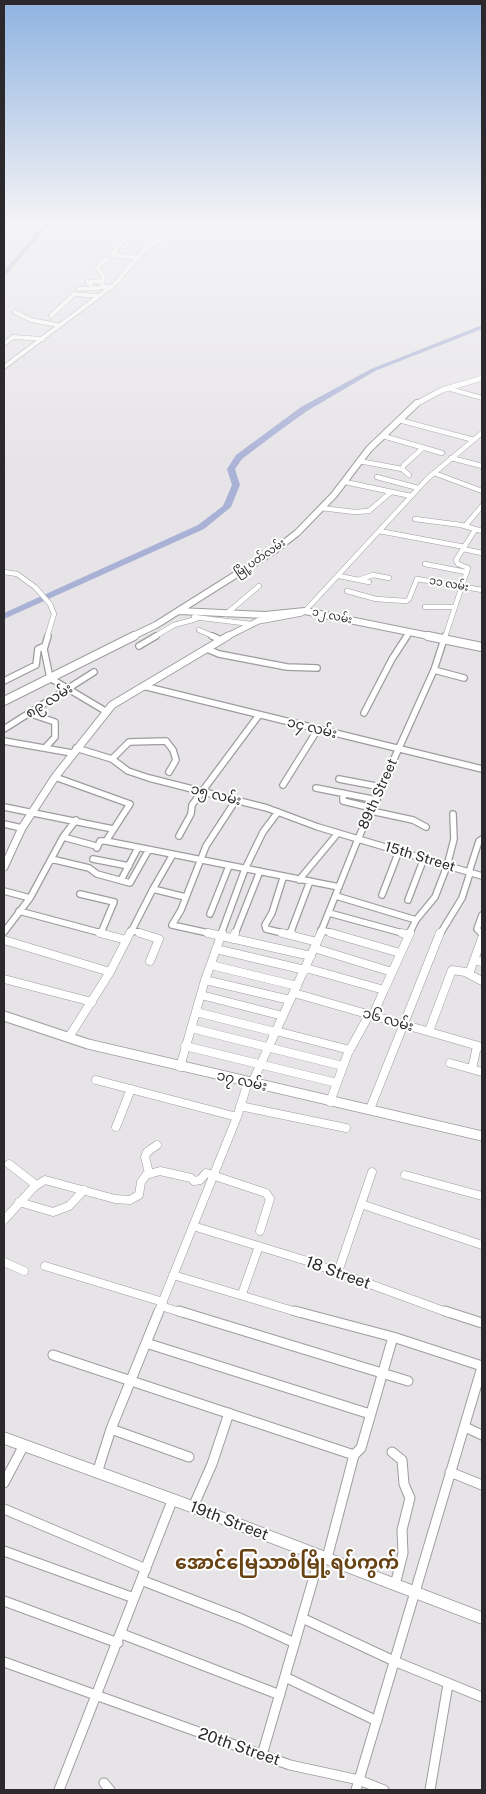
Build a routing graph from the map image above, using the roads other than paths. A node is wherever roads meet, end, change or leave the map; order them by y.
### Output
1 (61, 305) edge
2 (84, 305) edge
3 (56, 311) junction
4 (15, 312) dead end
5 (70, 314) junction
6 (51, 316) dead end
7 (57, 325) junction
8 (43, 339) junction
9 (4, 344) edge
10 (4, 367) edge
11 (482, 378) edge
12 (448, 388) junction
13 (482, 398) edge
14 (399, 420) junction
15 (482, 433) edge
16 (383, 436) junction
17 (474, 440) junction
18 (482, 442) edge
19 (423, 448) junction
20 (442, 453) dead end
21 (451, 458) junction
22 (360, 461) junction
23 (482, 466) edge
24 (402, 470) junction
25 (434, 473) junction
26 (409, 475) dead end
27 (377, 478) dead end
28 (345, 482) junction
29 (418, 488) junction
30 (482, 491) edge
31 (391, 492) junction
32 (411, 496) junction
33 (482, 506) edge
34 (322, 508) junction
35 (415, 519) dead end
36 (464, 526) junction
37 (475, 530) junction
38 (379, 531) junction
39 (482, 531) edge
40 (464, 548) junction
41 (482, 553) edge
42 (425, 564) dead end
43 (4, 572) edge
44 (466, 572) junction
45 (339, 576) junction
46 (390, 578) dead end
47 (358, 580) junction
48 (369, 582) dead end
49 (259, 586) dead end
50 (460, 586) junction
51 (482, 590) edge
52 (347, 591) dead end
53 (48, 599) junction
54 (425, 607) dead end
55 (454, 607) junction
56 (180, 611) junction
57 (305, 611) junction
58 (226, 614) junction
59 (194, 616) junction
60 (251, 624) junction
61 (199, 630) dead end
62 (410, 632) junction
63 (221, 640) junction
64 (446, 640) junction
65 (45, 646) junction
66 (139, 646) dead end
67 (482, 647) edge
68 (207, 649) junction
69 (46, 653) junction
70 (317, 668) dead end
71 (434, 670) junction
72 (94, 672) dead end
73 (50, 678) junction
74 (464, 678) dead end
75 (4, 681) edge
76 (142, 686) junction
77 (69, 688) junction
78 (4, 701) edge
79 (106, 712) junction
80 (28, 713) junction
81 (364, 713) dead end
82 (260, 715) junction
83 (4, 729) edge
84 (318, 729) junction
85 (4, 741) edge
86 (45, 748) junction
87 (398, 749) junction
88 (74, 750) junction
89 (112, 759) junction
90 (482, 769) edge
91 (169, 772) dead end
92 (55, 778) junction
93 (339, 778) dead end
94 (358, 782) junction
95 (283, 785) dead end
96 (382, 787) junction
97 (316, 788) dead end
98 (353, 790) junction
99 (202, 791) junction
100 (343, 793) junction
101 (377, 798) junction
102 (236, 800) junction
103 (4, 807) edge
104 (372, 810) junction
105 (32, 812) junction
106 (278, 812) junction
107 (453, 814) dead end
108 (76, 820) junction
109 (4, 824) edge
110 (426, 826) dead end
111 (22, 828) junction
112 (113, 829) junction
113 (338, 833) junction
114 (179, 836) dead end
115 (63, 837) junction
116 (358, 839) junction
117 (482, 839) edge
118 (106, 841) junction
119 (138, 848) junction
120 (148, 851) junction
121 (399, 851) junction
122 (172, 856) junction
123 (424, 858) junction
124 (51, 859) junction
125 (93, 859) dead end
126 (201, 861) junction
127 (129, 866) junction
128 (229, 866) junction
129 (447, 866) junction
130 (4, 867) edge
131 (245, 870) junction
132 (260, 872) junction
133 (470, 872) junction
134 (482, 876) edge
135 (283, 878) junction
136 (121, 880) junction
137 (299, 880) junction
138 (310, 881) junction
139 (339, 887) junction
140 (153, 889) junction
141 (4, 891) edge
142 (80, 894) dead end
143 (382, 895) dead end
144 (336, 896) junction
145 (185, 897) junction
146 (30, 898) junction
147 (408, 900) dead end
148 (19, 911) junction
149 (329, 913) junction
150 (210, 914) dead end
151 (482, 918) edge
152 (416, 920) junction
153 (131, 930) junction
154 (321, 930) junction
155 (4, 932) edge
156 (101, 933) junction
157 (290, 935) junction
158 (220, 936) junction
159 (409, 936) junction
160 (482, 936) edge
161 (233, 939) junction
162 (4, 940) edge
163 (126, 940) junction
164 (316, 945) junction
165 (216, 949) junction
166 (400, 953) junction
167 (311, 956) junction
168 (478, 956) edge
169 (150, 961) dead end
170 (482, 962) edge
171 (211, 965) junction
172 (305, 969) junction
173 (110, 972) junction
174 (392, 972) junction
175 (469, 974) junction
176 (4, 979) edge
177 (205, 980) junction
178 (482, 981) edge
179 (296, 989) junction
180 (384, 990) junction
181 (201, 996) junction
182 (290, 1000) junction
183 (92, 1002) junction
184 (196, 1012) junction
185 (371, 1015) junction
186 (4, 1016) edge
187 (283, 1016) junction
188 (405, 1024) junction
189 (191, 1028) junction
190 (276, 1031) junction
191 (429, 1031) junction
192 (69, 1037) junction
193 (185, 1046) junction
194 (480, 1046) edge
195 (269, 1047) junction
196 (350, 1050) junction
197 (450, 1063) dead end
198 (261, 1064) junction
199 (180, 1066) junction
200 (343, 1066) junction
201 (472, 1069) junction
202 (482, 1072) edge
203 (96, 1080) dead end
204 (250, 1082) junction
205 (337, 1083) junction
206 (130, 1089) junction
207 (330, 1102) junction
208 (240, 1106) junction
209 (370, 1109) junction
210 (237, 1117) junction
211 (116, 1127) dead end
212 (346, 1128) dead end
213 (482, 1136) edge
214 (157, 1145) dead end
215 (9, 1164) dead end
216 (372, 1172) dead end
217 (149, 1173) junction
218 (213, 1175) junction
219 (405, 1175) dead end
220 (36, 1185) junction
221 (84, 1190) junction
222 (482, 1196) edge
223 (19, 1202) junction
224 (361, 1204) junction
225 (4, 1220) edge
226 (193, 1226) junction
227 (260, 1231) dead end
228 (482, 1245) edge
229 (259, 1246) junction
230 (4, 1262) edge
231 (45, 1266) dead end
232 (24, 1270) dead end
233 (338, 1272) junction
234 (173, 1275) junction
235 (242, 1294) junction
236 (162, 1304) junction
237 (482, 1323) edge
238 (393, 1337) junction
239 (146, 1343) junction
240 (53, 1355) dead end
241 (482, 1366) edge
242 (382, 1373) junction
243 (408, 1381) dead end
244 (130, 1382) junction
245 (229, 1413) junction
246 (370, 1414) junction
247 (465, 1427) junction
248 (112, 1429) junction
249 (482, 1434) edge
250 (4, 1438) edge
251 (24, 1445) junction
252 (392, 1452) dead end
253 (354, 1455) junction
254 (190, 1457) dead end
255 (450, 1472) junction
256 (97, 1473) junction
257 (4, 1483) edge
258 (482, 1485) edge
259 (172, 1501) junction
260 (193, 1507) junction
261 (4, 1509) edge
262 (4, 1550) edge
263 (323, 1557) junction
264 (146, 1569) junction
265 (141, 1580) junction
266 (395, 1585) junction
267 (414, 1593) junction
268 (134, 1598) junction
269 (4, 1601) edge
270 (302, 1618) junction
271 (482, 1618) edge
272 (120, 1639) junction
273 (295, 1643) junction
274 (394, 1661) junction
275 (4, 1662) edge
276 (285, 1678) junction
277 (448, 1684) junction
278 (96, 1695) junction
279 (280, 1695) junction
280 (482, 1697) edge
281 (377, 1722) junction
282 (262, 1755) junction
283 (357, 1785) edge
284 (59, 1790) edge
285 (384, 1790) edge
286 (430, 1790) edge

1 - 3 street
2 - 5 street
3 - 5 street
3 - 6 street
4 - 7 street
5 - 7 street
7 - 8 street
8 - 9 street
8 - 10 street
11 - 12 main road, မြို့ပတ်လမ်း
12 - 13 street
12 - 14 main road, မြို့ပတ်လမ်း
14 - 16 main road, မြို့ပတ်လမ်း
14 - 17 street
15 - 17 street
16 - 19 street
16 - 22 main road, မြို့ပတ်လမ်း
17 - 18 street
17 - 21 street
19 - 20 street
19 - 24 street
21 - 23 street
21 - 25 street
22 - 24 street
22 - 28 main road, မြို့ပတ်လမ်း
24 - 26 street
25 - 29 street
25 - 30 street
27 - 29 street
28 - 31 street
28 - 34 main road, မြို့ပတ်လမ်း
29 - 32 street
31 - 32 street
31 - 34 street
32 - 38 street
33 - 36 street
34 - 56 main road, မြို့ပတ်လမ်း
35 - 36 street
36 - 37 street
37 - 39 street
37 - 40 street
38 - 40 street
38 - 45 street
40 - 41 street
40 - 44 street
42 - 44 street
43 - 53 street
44 - 50 street, 89th Street
45 - 47 street
45 - 57 street
46 - 47 street
47 - 48 street
49 - 58 street
50 - 51 street, ၁၁ လမ်း
50 - 52 street, ၁၁ လမ်း
50 - 55 street, 89th Street
53 - 65 street
53 - 69 street
54 - 55 street
55 - 64 street, 89th Street
56 - 59 main road, ၁၂ လမ်း
56 - 73 main road, မြို့ပတ်လမ်း
57 - 58 main road, ၁၂ လမ်း
57 - 60 street
57 - 62 main road, ၁၂ လမ်း
58 - 59 main road, ၁၂ လမ်း
59 - 60 street
59 - 66 street
60 - 63 street
61 - 63 street
62 - 64 main road, ၁၂ လမ်း
62 - 81 street
63 - 68 street
64 - 67 main road, ၁၂ လမ်း
64 - 71 street, 89th Street
65 - 69 street
65 - 75 street
68 - 70 street
68 - 76 street
69 - 73 street
71 - 74 street
71 - 87 street, 89th Street
72 - 77 street, ၈၉ လမ်း
73 - 77 street
73 - 78 main road, မြို့ပတ်လမ်း
76 - 79 street
76 - 82 street, ၁၄ လမ်း
77 - 79 street
77 - 80 street, ၈၉ လမ်း
79 - 88 street
80 - 83 street, ၈၉ လမ်း
80 - 86 street
82 - 84 street, ၁၄ လမ်း
82 - 99 street
84 - 87 street, ၁၄ လမ်း
84 - 95 street
85 - 86 street, ၁၅ လမ်း
86 - 88 street, ၁၅ လမ်း
87 - 90 street, ၁၄ လမ်း
87 - 96 street, 89th Street
88 - 89 street, ၁၅ လမ်း
88 - 92 street
89 - 91 street
89 - 99 street, ၁၅ လမ်း
92 - 105 street
92 - 112 street
93 - 94 street
94 - 96 street
94 - 98 street
96 - 101 street, 89th Street
97 - 100 street
98 - 100 street
98 - 101 street
99 - 102 street, ၁၅ လမ်း
99 - 114 street
100 - 101 street
100 - 104 street
101 - 104 street, 89th Street
102 - 106 street, ၁၅ လမ်း
102 - 126 street
103 - 105 street
104 - 110 street
104 - 116 street, 89th Street
105 - 108 street
105 - 111 street
106 - 113 street, ၁၅ လမ်း
106 - 131 street
107 - 129 street
108 - 112 street
108 - 115 street
109 - 111 street
111 - 130 street
112 - 118 street
113 - 116 street, ၁၅ လမ်း
113 - 137 street
115 - 118 street
115 - 124 street
116 - 121 street, 15th Street
116 - 139 street, 89th Street
117 - 133 street
118 - 119 street
119 - 120 street
119 - 127 street
120 - 122 street
120 - 136 street
121 - 123 street, 15th Street
121 - 143 street
122 - 126 street
122 - 140 street
123 - 129 street, 15th Street
123 - 147 street
124 - 136 street
124 - 146 street
125 - 127 street
126 - 128 street
126 - 145 street
127 - 136 street
128 - 131 street
128 - 150 street
129 - 133 street, 15th Street
129 - 152 street
131 - 132 street
131 - 158 street
132 - 135 street
132 - 161 street
133 - 134 street, 15th Street
133 - 188 street
135 - 137 street
135 - 157 street
137 - 138 street
138 - 139 street
138 - 157 street
139 - 144 street, 89th Street
140 - 145 street
140 - 153 street
141 - 146 street
142 - 156 street
144 - 149 street, 89th Street
144 - 152 street
145 - 158 street
146 - 148 street
148 - 155 street
148 - 156 street
149 - 154 street, 89th Street
149 - 159 street
151 - 160 street
152 - 159 street
153 - 163 street
153 - 169 street
154 - 164 street, 89th Street
154 - 166 street
156 - 163 street
157 - 164 street
158 - 161 street
158 - 165 street
159 - 166 street
160 - 168 street
161 - 167 street
162 - 173 street
163 - 173 street
164 - 167 street, 89th Street
164 - 174 street
165 - 171 street
165 - 172 street
166 - 174 street
167 - 172 street, 89th Street
168 - 170 street
168 - 175 street
171 - 177 street
171 - 179 street, ၁၆ လမ်း
172 - 179 street, 89th Street
172 - 180 street
173 - 183 street
174 - 180 street
175 - 178 street
175 - 191 street
176 - 183 street
177 - 181 street
177 - 182 street
179 - 182 street, 89th Street
179 - 185 street, ၁၆ လမ်း
180 - 185 street
181 - 184 street
181 - 187 street
182 - 187 street, 89th Street
183 - 192 street
184 - 189 street
184 - 190 street
185 - 188 street, ၁၆ လမ်း
185 - 196 street
186 - 192 street, ၁၇ လမ်း
187 - 190 street, 89th Street
188 - 191 street, ၁၆ လမ်း
188 - 209 street
189 - 193 street
189 - 195 street
190 - 195 street, 89th Street
190 - 196 street
191 - 194 street, ၁၆ လမ်း
192 - 199 street, ၁၇ လမ်း
193 - 198 street
193 - 199 street
194 - 201 street
195 - 198 street, 89th Street
195 - 200 street
196 - 200 street
197 - 201 street
198 - 204 street, 89th Street
198 - 205 street
199 - 204 street, ၁၇ လမ်း
200 - 205 street
201 - 202 street
203 - 206 street
204 - 207 street, ၁၇ လမ်း
204 - 208 street, 89th Street
205 - 207 street
206 - 210 street
206 - 211 street
207 - 209 street, ၁၇ လမ်း
208 - 210 street, 89th Street
208 - 212 street
209 - 213 street, ၁၇ လမ်း
210 - 218 street, 89th Street
214 - 217 street
215 - 220 street
216 - 224 street
217 - 218 street
217 - 221 street
218 - 226 street, 89th Street
218 - 227 street
219 - 222 street
220 - 221 street
220 - 223 street
221 - 223 street
223 - 225 street
224 - 228 street
224 - 233 street
226 - 229 street, 18 Street
226 - 234 street, 89th Street
229 - 233 street, 18 Street
229 - 235 street
230 - 232 street
231 - 236 street
233 - 237 street, 18 Street
234 - 235 street
234 - 236 street, 89th Street
235 - 238 street
236 - 239 street, 89th Street
236 - 242 street
238 - 241 street
238 - 242 street
239 - 244 street, 89th Street
239 - 246 street
240 - 244 street
241 - 247 street
242 - 243 street
242 - 246 street
244 - 245 street
244 - 248 street, 89th Street
245 - 253 street
245 - 260 street
246 - 253 street
247 - 249 street
247 - 255 street
248 - 254 street
248 - 256 street, 89th Street
250 - 251 street, 19th Street
251 - 256 street, 19th Street
251 - 257 street
252 - 266 street
253 - 263 street
255 - 258 street
255 - 267 street
256 - 259 street, 19th Street
259 - 260 street, 19th Street
259 - 264 street
260 - 263 street, 19th Street
261 - 264 street
262 - 268 street
263 - 266 street, 19th Street
263 - 270 street
264 - 265 street
265 - 268 street
265 - 273 street
266 - 267 street, 19th Street
267 - 271 street, 19th Street
267 - 274 street
268 - 272 street
269 - 272 street
270 - 273 street
270 - 274 street
272 - 278 street
272 - 279 street
273 - 276 street
274 - 277 street
274 - 281 street
275 - 278 street, 20th Street
276 - 279 street
276 - 281 street
277 - 280 street
277 - 286 street
278 - 282 street, 20th Street
278 - 284 street
279 - 282 street
281 - 283 street
282 - 283 street, 20th Street
283 - 285 street, 20th Street

